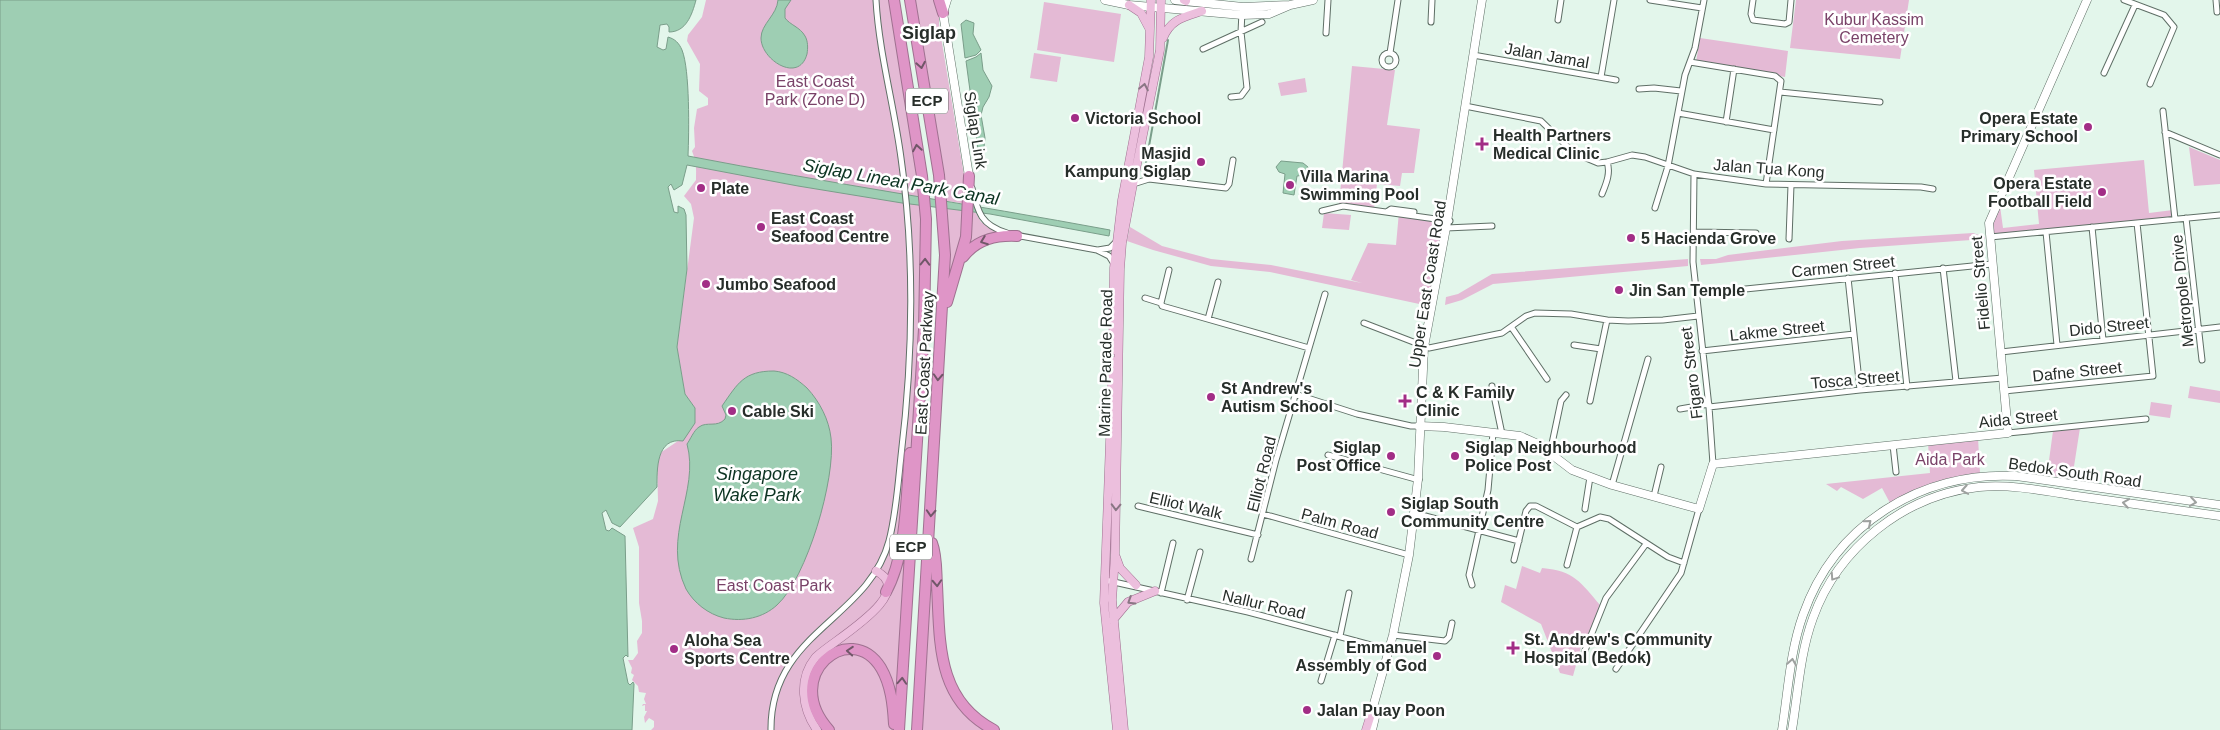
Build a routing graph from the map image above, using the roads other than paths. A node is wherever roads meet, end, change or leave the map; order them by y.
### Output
1 (876, 0) edge
2 (894, 0) edge
3 (910, 0) edge
4 (940, 0) edge
5 (947, 0) edge
6 (1105, 0) edge
7 (1175, 0) edge
8 (1185, 0) edge
9 (1328, 0) edge
10 (1398, 0) edge
11 (1432, 0) edge
12 (1482, 0) edge
13 (1486, 0) edge
14 (1561, 0) edge
15 (1614, 0) edge
16 (1650, 0) edge
17 (1704, 0) edge
18 (1753, 0) edge
19 (1791, 0) edge
20 (2087, 0) edge
21 (2124, 0) edge
22 (2216, 0) edge
23 (1309, 1) edge
24 (1151, 4) edge
25 (1161, 4) edge
26 (2135, 4) junction
27 (1129, 5) junction
28 (1290, 5) junction
29 (1243, 7) junction
30 (1702, 8) junction
31 (1202, 11) junction
32 (2217, 12) dead end
33 (943, 13) junction
34 (1242, 15) junction
35 (1558, 20) dead end
36 (1262, 22) dead end
37 (1431, 22) dead end
38 (1151, 32) junction
39 (1241, 32) junction
40 (1326, 34) dead end
41 (1161, 42) junction
42 (1203, 49) dead end
43 (1390, 53) dead end
44 (1475, 56) junction
45 (1690, 62) junction
46 (1734, 69) junction
47 (2104, 74) dead end
48 (1601, 77) junction
49 (1616, 80) dead end
50 (2150, 84) dead end
51 (1639, 89) dead end
52 (1681, 91) junction
53 (1780, 92) junction
54 (1232, 97) dead end
55 (1880, 102) dead end
56 (1467, 106) junction
57 (2163, 111) dead end
58 (1678, 113) junction
59 (1726, 122) junction
60 (1774, 130) junction
61 (2165, 132) junction
62 (2220, 155) edge
63 (1233, 160) dead end
64 (1606, 162) junction
65 (1668, 166) junction
66 (1136, 169) junction
67 (1694, 174) junction
68 (969, 176) joint
69 (1149, 179) junction
70 (1133, 184) junction
71 (1766, 184) junction
72 (1791, 185) junction
73 (1933, 189) dead end
74 (1602, 194) dead end
75 (972, 200) junction
76 (1655, 208) dead end
77 (1322, 211) dead end
78 (2220, 215) edge
79 (2186, 218) junction
80 (2175, 219) junction
81 (1448, 223) junction
82 (2137, 223) junction
83 (1492, 226) dead end
84 (2092, 227) junction
85 (1694, 232) junction
86 (2046, 232) junction
87 (1756, 233) dead end
88 (1017, 236) junction
89 (1990, 237) junction
90 (1789, 239) dead end
91 (1117, 241) junction
92 (1098, 250) junction
93 (959, 262) junction
94 (1114, 264) junction
95 (1992, 264) junction
96 (1943, 268) junction
97 (1169, 270) dead end
98 (1895, 273) junction
99 (1848, 278) junction
100 (1218, 282) dead end
101 (1325, 294) dead end
102 (1696, 294) junction
103 (1145, 298) dead end
104 (1161, 303) junction
105 (1698, 316) junction
106 (1208, 319) junction
107 (1607, 320) junction
108 (1364, 323) dead end
109 (2220, 327) edge
110 (941, 328) junction
111 (1512, 328) junction
112 (2198, 329) junction
113 (1854, 334) junction
114 (2149, 335) junction
115 (2103, 340) junction
116 (1574, 345) dead end
117 (2057, 345) junction
118 (1426, 347) junction
119 (1309, 348) junction
120 (1601, 348) junction
121 (1702, 350) junction
122 (2001, 352) junction
123 (1648, 359) dead end
124 (2202, 360) dead end
125 (923, 363) junction
126 (2003, 378) junction
127 (1547, 379) dead end
128 (1956, 382) junction
129 (1492, 386) dead end
130 (1907, 387) junction
131 (1860, 390) junction
132 (2004, 391) junction
133 (1296, 394) junction
134 (1566, 395) dead end
135 (1590, 401) dead end
136 (1709, 406) junction
137 (1680, 408) dead end
138 (2146, 419) dead end
139 (1421, 426) junction
140 (1497, 433) junction
141 (2008, 433) junction
142 (1893, 445) junction
143 (1550, 453) junction
144 (1328, 455) dead end
145 (1713, 464) junction
146 (1661, 467) dead end
147 (1896, 472) dead end
148 (1590, 477) junction
149 (1420, 480) junction
150 (1612, 485) junction
151 (1654, 496) junction
152 (2220, 505) edge
153 (1138, 506) dead end
154 (1585, 509) dead end
155 (1699, 509) junction
156 (1263, 514) junction
157 (1416, 514) junction
158 (2220, 516) edge
159 (1577, 528) junction
160 (1478, 529) junction
161 (1258, 535) junction
162 (929, 536) junction
163 (1519, 541) junction
164 (1173, 543) dead end
165 (1646, 544) junction
166 (1200, 552) dead end
167 (1409, 555) junction
168 (1115, 556) junction
169 (1251, 560) dead end
170 (1514, 560) dead end
171 (1684, 563) junction
172 (1567, 565) dead end
173 (876, 571) junction
174 (1104, 580) junction
175 (1114, 582) junction
176 (1472, 584) dead end
177 (1136, 585) junction
178 (886, 592) junction
179 (1158, 592) junction
180 (1350, 593) dead end
181 (1187, 600) junction
182 (1113, 620) junction
183 (1452, 623) dead end
184 (1395, 635) junction
185 (1338, 636) junction
186 (1391, 651) junction
187 (1584, 653) dead end
188 (1616, 669) dead end
189 (1321, 681) dead end
190 (1380, 693) junction
191 (771, 730) edge
192 (817, 730) edge
193 (829, 730) edge
194 (894, 730) edge
195 (899, 730) edge
196 (917, 730) edge
197 (994, 730) edge
198 (1117, 730) edge
199 (1124, 730) edge
200 (1367, 730) edge
201 (1372, 730) edge
202 (1782, 730) edge
203 (1792, 730) edge

1 - 173 street
125 -> 2 highway, East Coast Parkway / ECP
3 -> 110 highway, East Coast Parkway / ECP
4 - 33 highway
5 - 33 main road
6 - 27 main road
7 - 8 main road
8 - 29 main road
9 - 40 street
10 - 43 street
11 - 37 street
12 - 44 main road
13 - 44 main road
14 - 35 street
15 - 48 street
16 - 30 street
17 - 30 street
18 - 19 street
20 - 89 main road, Fidelio Street
21 - 26 street
22 - 32 street
23 - 28 main road
24 - 25 main road
24 - 27 main road
24 - 38 main road, Marine Parade Road
25 - 31 main road
25 - 41 main road, Marine Parade Road
26 - 47 street
26 - 50 street
27 - 38 main road
28 - 29 main road
28 - 34 main road
29 - 34 street
30 - 45 street
31 - 34 main road
31 - 41 main road
33 - 68 main road, Siglap Link
34 - 39 street
36 - 39 street
91 -> 38 main road, Marine Parade Road
39 - 42 street
39 - 54 street
41 - 66 main road, Marine Parade Road
44 - 48 street, Jalan Jamal
44 - 56 main road, Upper East Coast Road
45 - 46 street
45 - 52 street
46 - 53 street
46 - 59 street
48 - 49 street, Jalan Jamal
51 - 52 street
52 - 58 street
53 - 55 street
53 - 60 street
56 - 64 street, Jalan Tua Kong
56 - 81 main road, Upper East Coast Road
57 - 61 street
58 - 59 street
58 - 65 street
59 - 60 street
60 - 71 street
61 - 62 street
61 - 80 street
63 - 69 street
64 - 65 street, Jalan Tua Kong
64 - 74 street
65 - 67 street, Jalan Tua Kong
65 - 76 street
66 - 69 street
66 - 70 main road, Marine Parade Road
67 - 71 street, Jalan Tua Kong
67 - 85 street, Figaro Street
68 - 75 highway
69 - 70 street
70 -> 168 main road, Marine Parade Road
71 - 72 street, Jalan Tua Kong
72 - 73 street, Jalan Tua Kong
72 - 90 street
75 - 88 street
75 - 93 highway
77 - 81 street
78 - 79 street
79 - 80 street
79 - 112 street, Metropole Drive
80 - 82 street
81 - 83 street
81 - 118 main road, Upper East Coast Road
82 - 84 street
82 - 114 street
84 - 86 street
84 - 115 street
85 - 87 street
85 - 102 street, Figaro Street
86 - 89 street
86 - 117 street
88 - 92 street
88 -> 93 highway
89 - 95 main road, Fidelio Street
91 - 92 street
91 - 94 main road, Marine Parade Road
92 - 94 street
93 - 110 highway
94 - 174 main road, Marine Parade Road
95 - 96 street, Carmen Street
95 - 122 main road, Fidelio Street
96 - 98 street, Carmen Street
96 - 128 street
97 - 104 street
98 - 99 street, Carmen Street
98 - 130 street
99 - 102 street, Carmen Street
99 - 113 street
100 - 106 street
101 - 119 street, Elliot Road
102 - 105 street, Figaro Street
103 - 104 street
104 - 106 street
105 - 107 street
105 - 121 street, Figaro Street
106 - 119 street
107 - 111 street
107 - 120 street
108 - 118 street, Upper East Coast Road
109 - 112 street, Dido Street
110 -> 162 highway, East Coast Parkway / ECP
111 - 118 street
111 - 127 street
112 - 114 street, Dido Street
112 - 124 street, Metropole Drive
113 - 121 street, Lakme Street
113 - 131 street
114 - 115 street, Dido Street
114 - 132 street, Dafne Street
115 - 117 street, Dido Street
116 - 120 street
117 - 122 street, Dido Street
118 - 139 main road, Upper East Coast Road
119 - 133 street, Elliot Road
120 - 135 street
121 - 136 street, Figaro Street
122 - 126 main road, Fidelio Street
123 - 150 street
125 - 178 highway
195 -> 125 highway, East Coast Parkway / ECP
126 - 128 street, Tosca Street
126 - 132 main road, Fidelio Street
128 - 130 street, Tosca Street
129 - 140 street
130 - 131 street, Tosca Street
131 - 136 street, Tosca Street
132 - 141 main road, Fidelio Street
133 - 139 street
133 - 156 street, Elliot Road
134 - 143 street
136 - 137 street, Tosca Street
136 - 145 street, Figaro Street
138 - 141 street, Aida Street
139 - 140 main road
139 - 149 main road, Upper East Coast Road
140 - 143 main road
140 - 160 street
141 - 142 main road, Aida Street
142 - 145 main road, Aida Street
142 - 147 street
143 - 148 main road
144 - 149 street
145 - 155 main road, Figaro Street
146 - 151 street
148 - 150 main road
148 - 154 street
149 - 157 main road, Upper East Coast Road
150 - 151 main road
151 - 155 main road
202 -> 152 main road, Bedok South Road
153 - 161 street, Elliot Walk
155 - 171 street
156 - 161 street, Elliot Road
156 - 167 street, Palm Road
157 - 160 street
157 - 167 main road, Upper East Coast Road
157 - 184 main road, Upper East Coast Road
158 -> 203 main road, Bedok South Road
159 - 163 street
159 - 165 street
159 - 172 street
160 - 163 street
160 - 176 street
161 - 169 street, Elliot Road
162 - 196 highway, East Coast Parkway / ECP
162 -> 197 highway
163 - 170 street
164 - 179 street
165 - 171 street
165 - 187 street
166 - 181 street
167 - 184 main road, Upper East Coast Road
168 - 175 main road, Marine Parade Road
168 - 177 main road
171 - 188 street
173 - 178 main road
173 - 191 street
174 - 175 street, Nallur Road
174 - 198 main road, Marine Parade Road
175 - 177 street, Nallur Road
175 - 182 main road, Marine Parade Road
177 - 179 street, Nallur Road
178 - 192 main road
179 - 181 street, Nallur Road
179 -> 182 main road
180 - 185 street
181 - 185 street, Nallur Road
182 - 199 main road, Marine Parade Road
183 - 184 street
184 - 186 main road, Upper East Coast Road
185 - 186 street, Nallur Road
185 - 189 street
186 - 190 main road, Upper East Coast Road
190 - 200 main road, Upper East Coast Road
190 - 201 main road, Upper East Coast Road
194 -> 193 highway

